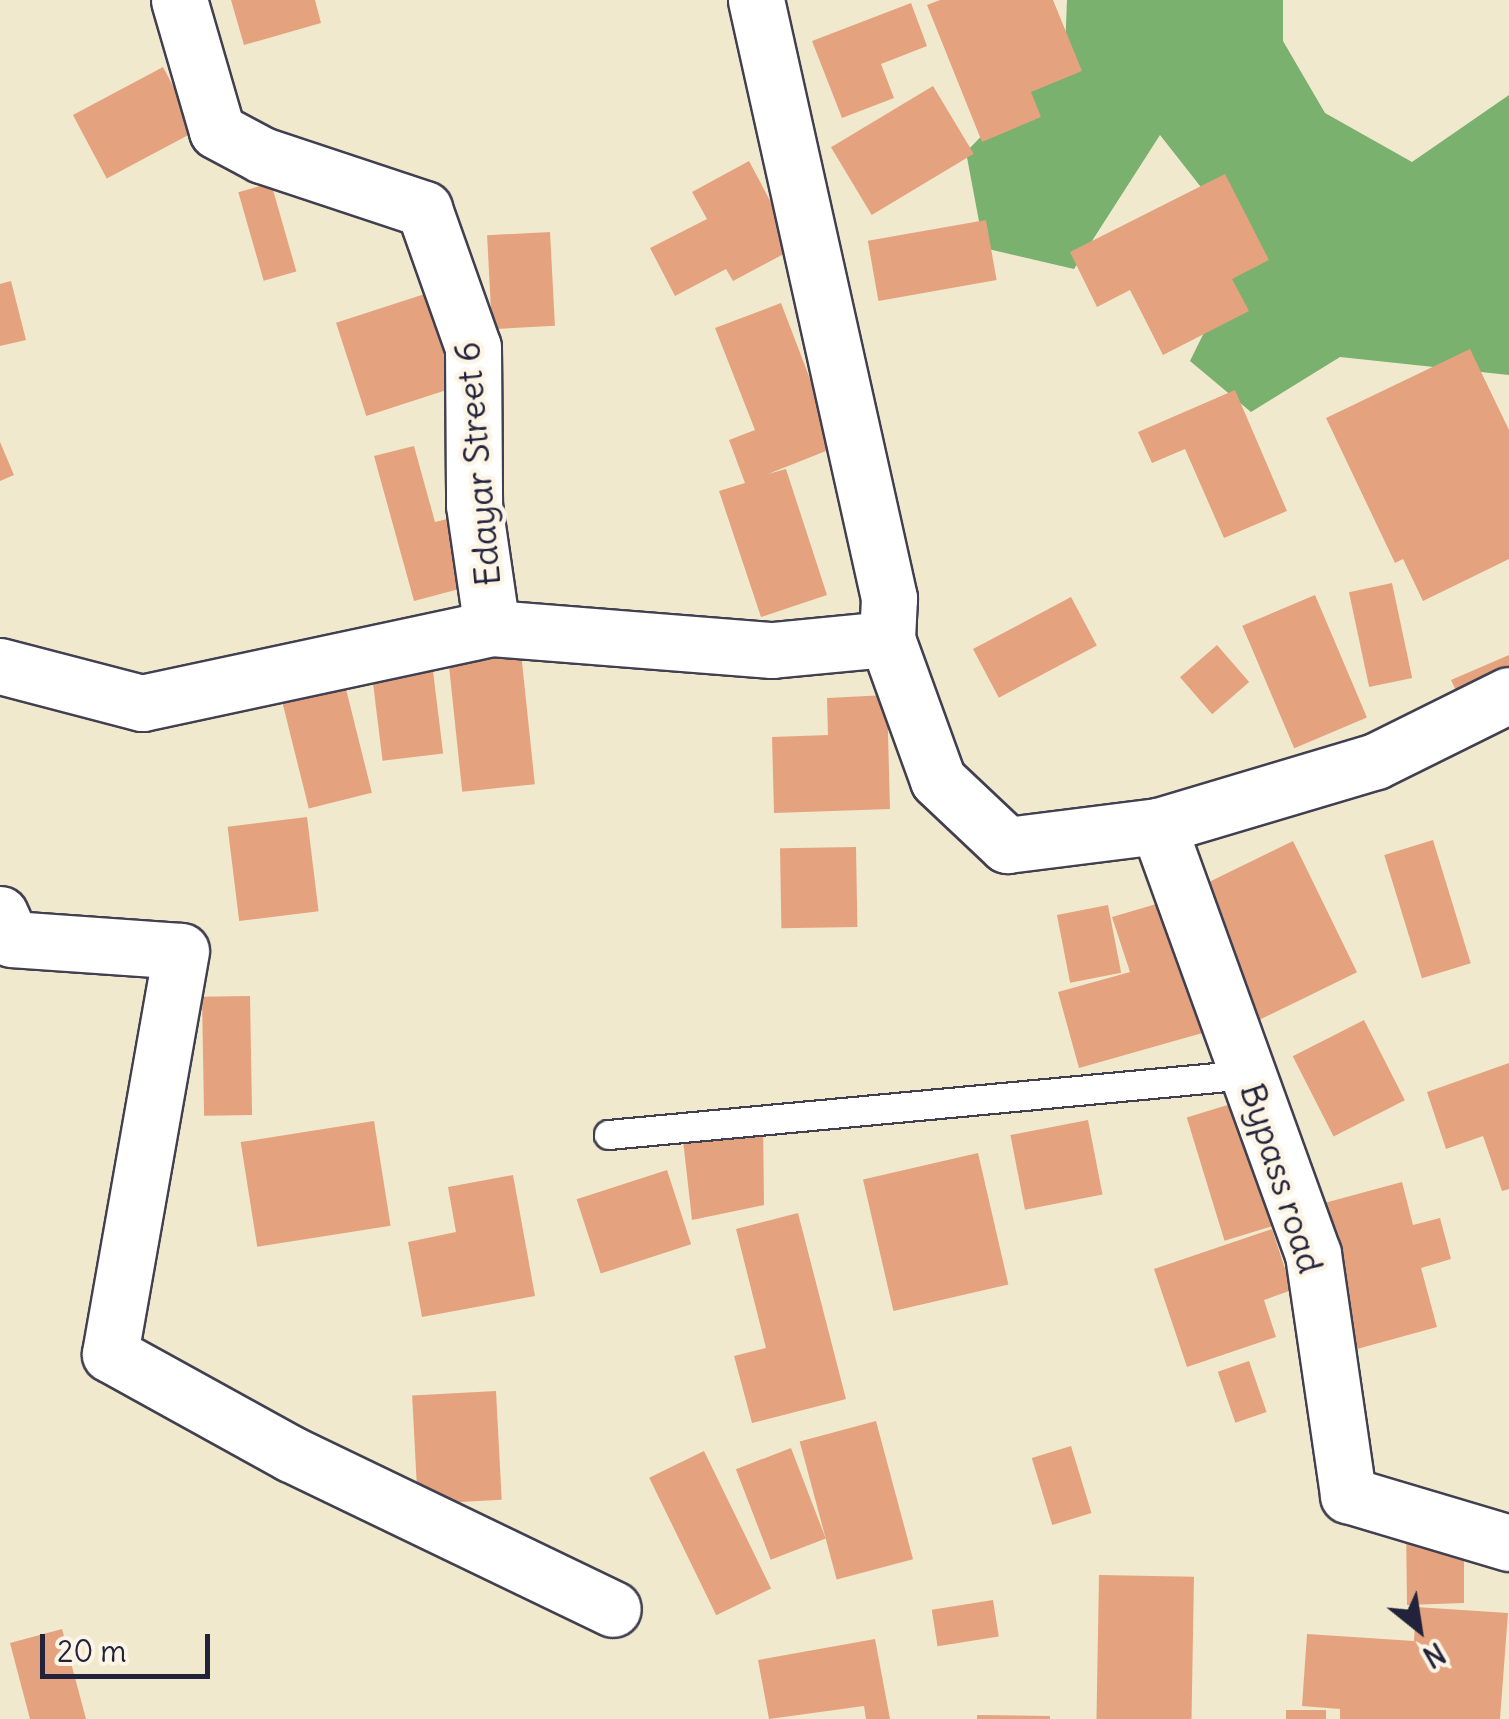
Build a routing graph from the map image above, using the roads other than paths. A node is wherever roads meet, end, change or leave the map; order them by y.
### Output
1 (178, 0) edge
2 (756, 0) edge
3 (492, 628) junction
4 (887, 639) junction
5 (0, 666) edge
6 (1509, 695) edge
7 (1158, 826) junction
8 (0, 914) edge
9 (1248, 1075) junction
10 (609, 1134) dead end
11 (1509, 1542) edge
12 (613, 1609) dead end

1 - 3 street, Edayar Street 6
2 - 4 street
3 - 4 street, Edayar Street 6
3 - 5 street
4 - 7 street
6 - 7 street
7 - 9 street, Bypass road
8 - 12 street
9 - 10 lane
9 - 11 street, Bypass road

